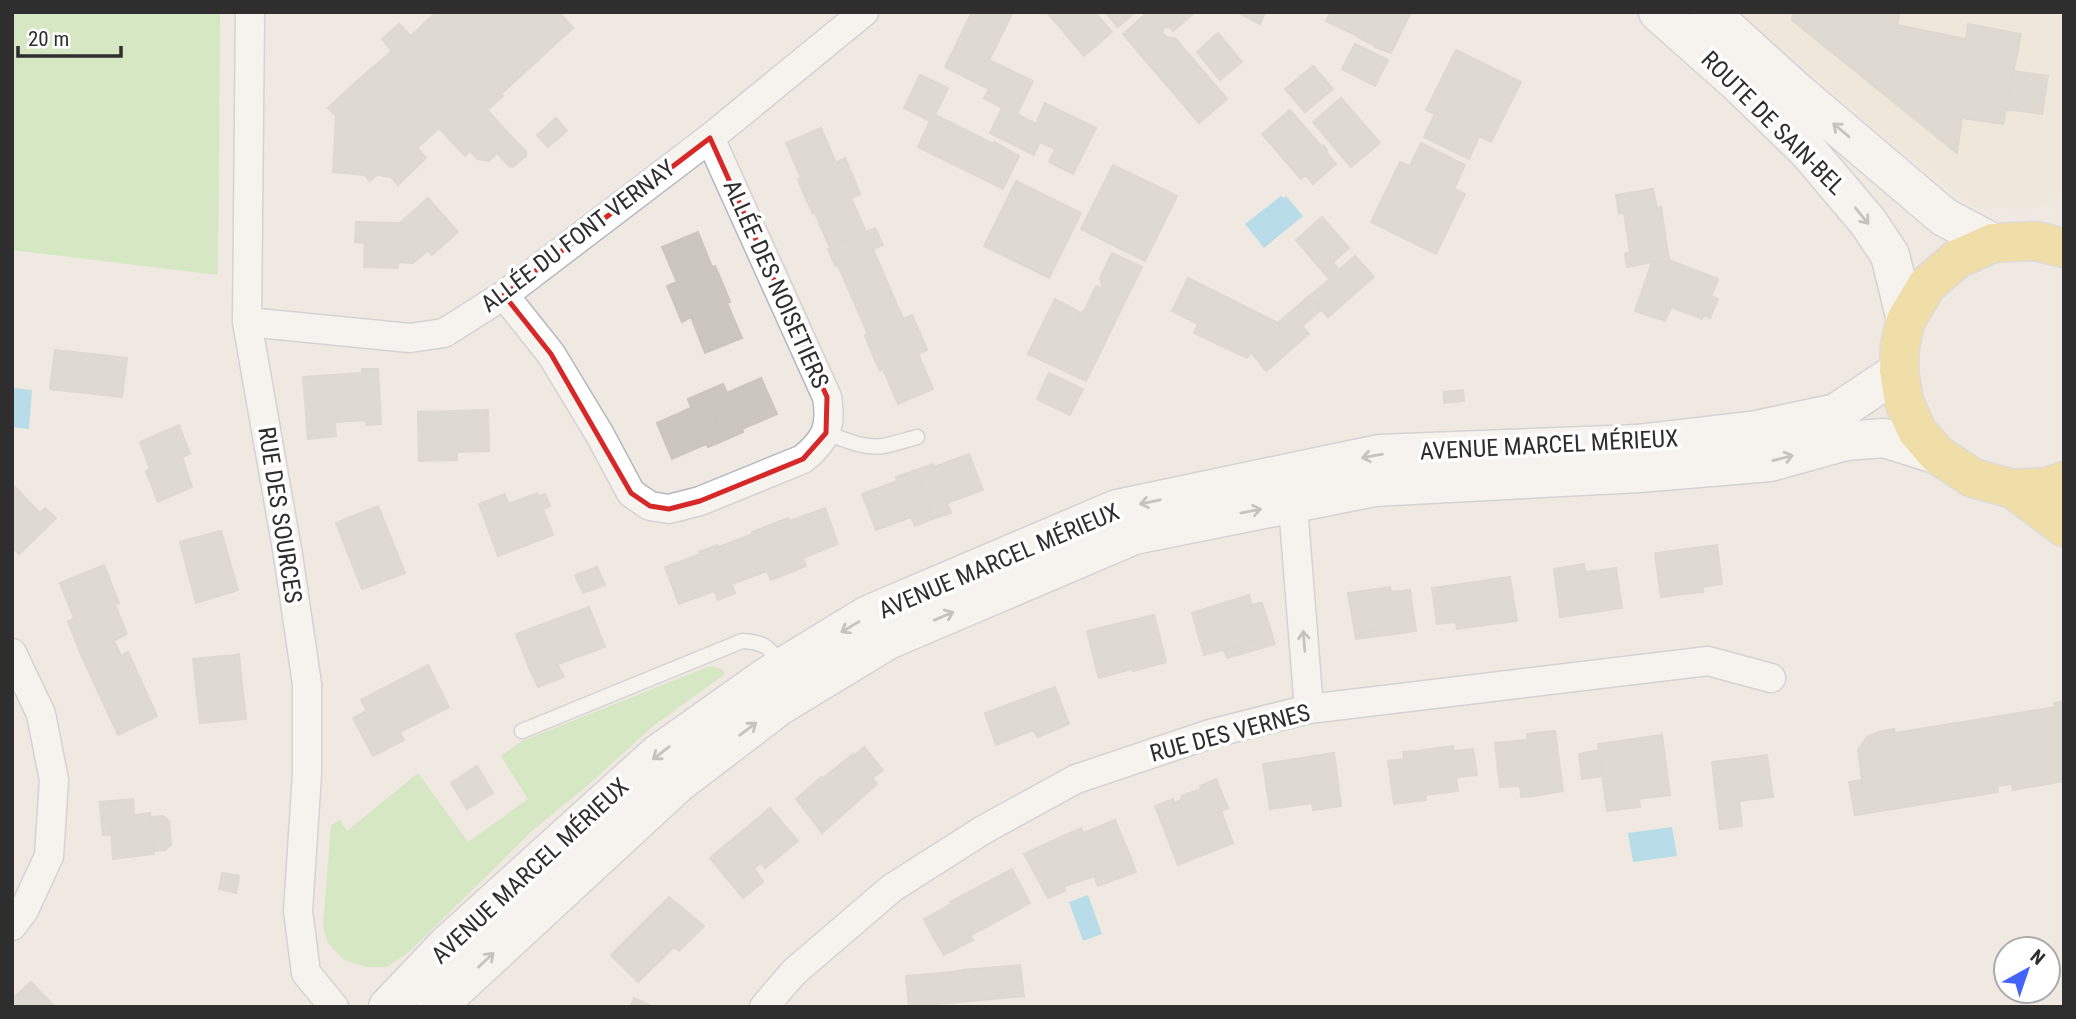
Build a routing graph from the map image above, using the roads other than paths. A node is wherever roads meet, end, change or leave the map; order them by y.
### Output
1 (250, 12) edge
2 (864, 12) edge
3 (1658, 12) edge
4 (1709, 12) edge
5 (710, 138) junction
6 (1993, 243) junction
7 (2064, 248) edge
8 (504, 295) junction
9 (1906, 320) junction
10 (247, 322) junction
11 (1899, 371) junction
12 (826, 433) junction
13 (916, 437) dead end
14 (1938, 455) junction
15 (2064, 481) edge
16 (2013, 489) junction
17 (1290, 503) junction
18 (2064, 527) edge
19 (12, 653) edge
20 (783, 667) junction
21 (1771, 678) dead end
22 (1309, 709) junction
23 (522, 731) dead end
24 (12, 926) edge
25 (334, 1007) edge
26 (388, 1007) edge
27 (436, 1007) edge
28 (764, 1007) edge

1 - 10 street, RUE DES SOURCES
2 - 5 street, ALLÉE DU FONT VERNAY
3 -> 9 main road, ROUTE DE SAIN-BEL
6 -> 4 main road, ROUTE DE SAIN-BEL
5 - 8 street, ALLÉE DU FONT VERNAY
5 - 12 street, ALLÉE DES NOISETIERS
6 - 7 main road
6 - 9 main road
8 - 10 street, ALLÉE DU FONT VERNAY
8 - 12 street
9 - 11 main road
10 - 25 street, RUE DES SOURCES
11 - 14 main road
11 -> 20 main road, AVENUE MARCEL MÉRIEUX
12 - 13 lane
14 - 16 main road
17 -> 14 main road, AVENUE MARCEL MÉRIEUX
15 - 16 main road
16 - 18 main road
22 -> 17 street
27 -> 17 main road, AVENUE MARCEL MÉRIEUX
19 - 24 street
20 - 23 lane
20 -> 26 main road, AVENUE MARCEL MÉRIEUX
21 - 22 street, RUE DES VERNES
22 - 28 street, RUE DES VERNES

